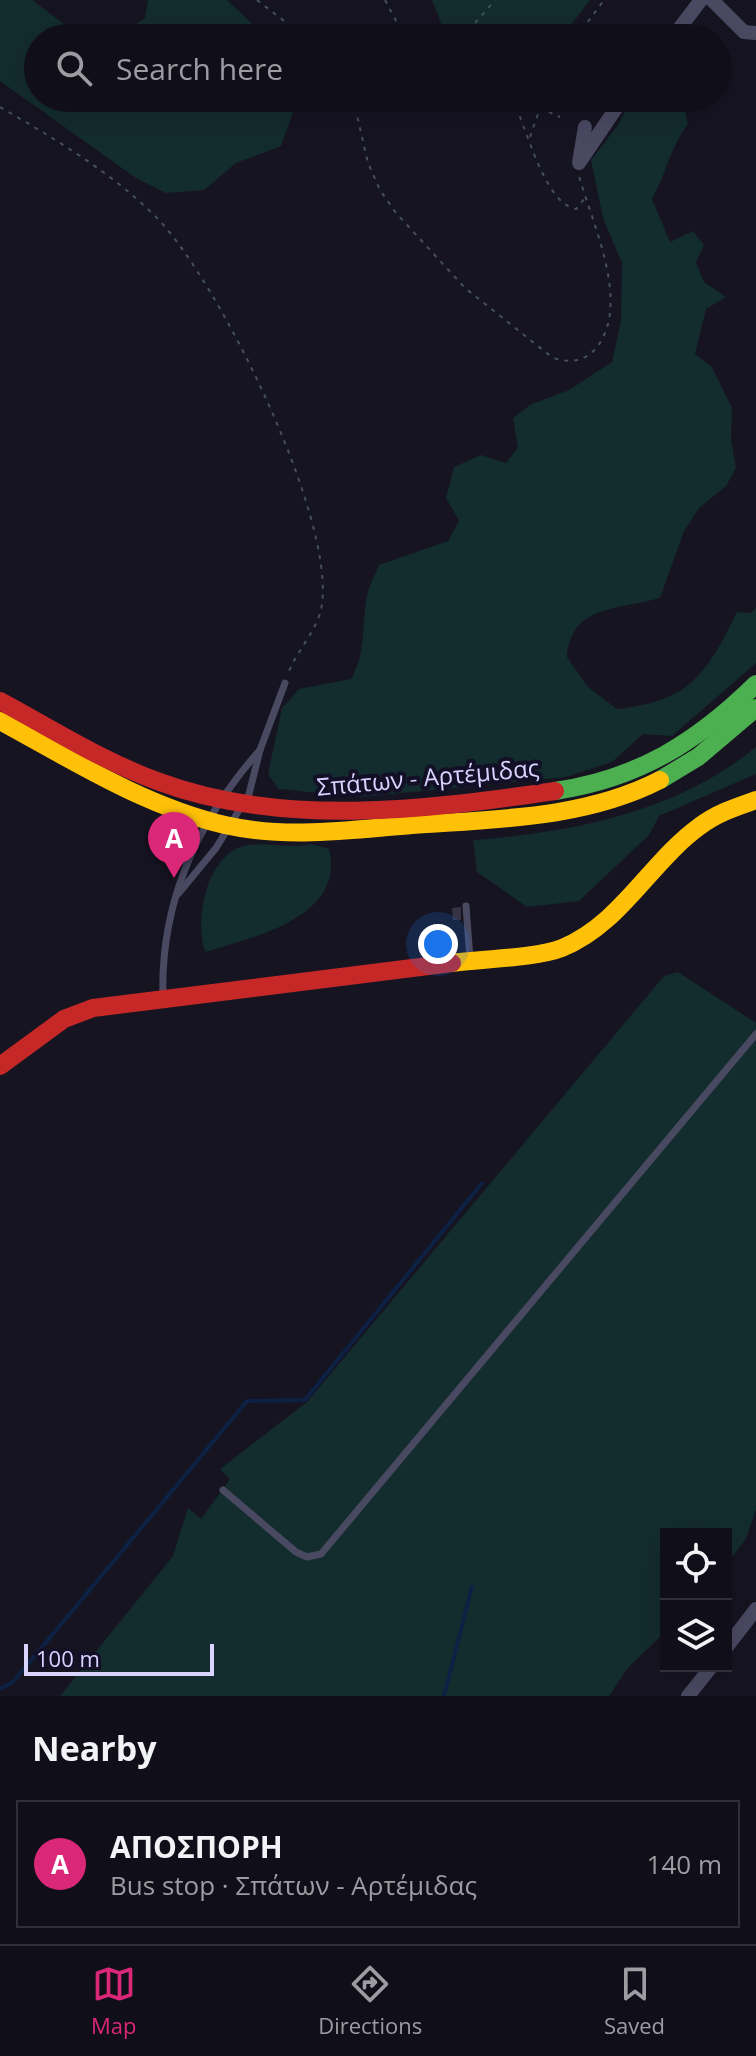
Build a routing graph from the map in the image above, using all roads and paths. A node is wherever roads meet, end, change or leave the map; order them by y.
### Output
1 (257, 0) edge
2 (385, 0) edge
3 (495, 0) edge
4 (604, 0) edge
5 (701, 0) edge
6 (712, 0) edge
7 (288, 24) edge
8 (398, 24) edge
9 (474, 24) edge
10 (586, 24) edge
11 (683, 24) edge
12 (756, 33) edge
13 (0, 107) edge
14 (356, 112) edge
15 (518, 112) edge
16 (539, 112) edge
17 (549, 112) edge
18 (614, 112) edge
19 (560, 117) dead end
20 (585, 127) dead end
21 (530, 140) junction
22 (579, 163) junction
23 (585, 196) junction
24 (285, 683) joint
25 (756, 684) edge
26 (0, 701) edge
27 (756, 708) edge
28 (0, 721) edge
29 (260, 750) junction
30 (756, 800) edge
31 (221, 801) junction
32 (243, 805) junction
33 (162, 806) junction
34 (208, 821) junction
35 (229, 826) junction
36 (185, 865) junction
37 (176, 896) junction
38 (466, 906) dead end
39 (471, 963) junction
40 (164, 999) junction
41 (756, 1034) edge
42 (0, 1066) edge
43 (223, 1490) dead end
44 (756, 1609) edge
45 (732, 1640) edge
46 (707, 1672) edge
47 (688, 1696) edge

1 - 7 path
2 - 8 path
3 - 9 path
4 - 10 path
5 - 11 street
6 - 12 street
13 - 24 path
14 - 23 path
15 - 21 path
16 - 21 path
17 - 19 path
18 - 22 street
20 - 22 street
21 - 23 path
22 - 23 path
24 - 29 lane
25 - 32 main road, Σπάτων - Αρτέμιδας
26 - 31 main road, Σπάτων - Αρτέμιδας
27 - 35 main road, Σπάτων - Αρτέμιδας
28 - 33 main road, Σπάτων - Αρτέμιδας
29 - 31 lane
29 - 32 lane
30 - 39 main road
31 - 32 main road, Σπάτων - Αρτέμιδας
31 - 34 lane
32 - 35 lane
33 - 34 main road, Σπάτων - Αρτέμιδας
33 - 36 lane
34 - 35 main road, Σπάτων - Αρτέμιδας
34 - 36 lane
35 - 37 lane
36 - 37 lane
37 - 40 lane
38 - 39 lane
39 - 40 main road
40 - 42 main road
41 - 43 lane
44 - 45 street
46 - 47 street

